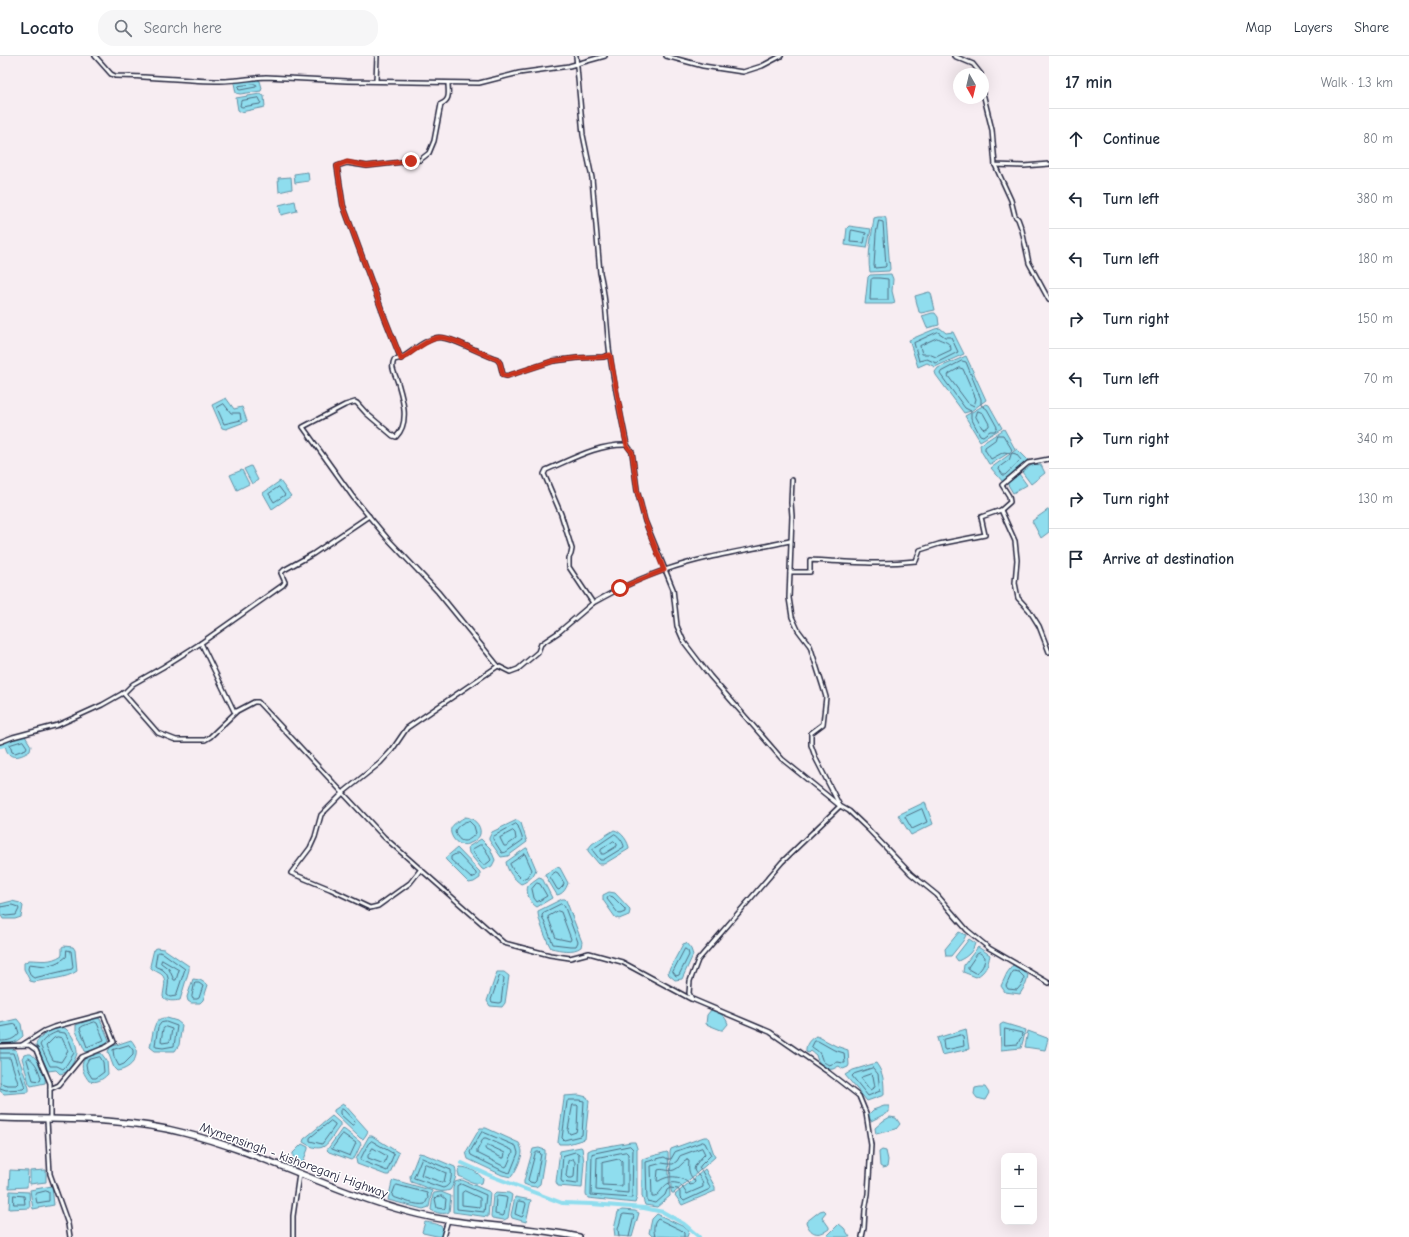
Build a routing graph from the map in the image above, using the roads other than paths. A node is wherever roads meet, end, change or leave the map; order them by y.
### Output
1 (95, 56) edge
2 (377, 56) edge
3 (576, 56) edge
4 (605, 56) edge
5 (666, 56) edge
6 (954, 56) edge
7 (779, 57) edge
8 (576, 64) junction
9 (976, 68) edge
10 (376, 81) junction
11 (448, 83) junction
12 (986, 104) edge
13 (1049, 164) edge
14 (996, 165) junction
15 (1049, 300) edge
16 (610, 355) junction
17 (401, 359) junction
18 (627, 446) junction
19 (1049, 459) edge
20 (792, 480) dead end
21 (1001, 510) junction
22 (369, 516) junction
23 (790, 541) junction
24 (664, 570) junction
25 (790, 572) junction
26 (593, 603) junction
27 (201, 643) junction
28 (1049, 652) edge
29 (498, 666) junction
30 (123, 693) junction
31 (237, 711) junction
32 (1, 742) edge
33 (343, 793) junction
34 (840, 806) junction
35 (421, 870) junction
36 (1049, 983) edge
37 (692, 1000) junction
38 (22, 1045) junction
39 (0, 1046) edge
40 (50, 1089) junction
41 (0, 1118) edge
42 (49, 1120) junction
43 (299, 1174) junction
44 (448, 1220) junction
45 (70, 1237) edge
46 (293, 1237) edge
47 (443, 1237) edge
48 (579, 1237) edge
49 (862, 1237) edge

1 - 10 street
2 - 10 street
3 - 8 street
4 - 8 street
5 - 7 street
6 - 9 street
8 - 11 street
8 - 16 street
10 - 11 street
11 - 17 street
12 - 14 street
13 - 14 street
14 - 15 street
16 - 17 street
16 - 18 street
17 - 22 street
18 - 24 street
18 - 26 street
19 - 21 street
20 - 23 street
21 - 25 street
21 - 28 street
22 - 27 street
22 - 29 street
23 - 24 street
23 - 25 street
24 - 26 street
24 - 34 street
25 - 34 street
26 - 29 street
27 - 30 street
27 - 31 street
29 - 33 street
30 - 31 street
30 - 32 street
31 - 33 street
33 - 35 street
33 - 35 street
34 - 36 street
34 - 37 street
35 - 37 street
37 - 49 street
38 - 39 street
38 - 40 street
38 - 40 street
40 - 42 street
41 - 42 main road, Mymensingh - kishoreganj Highway
42 - 43 main road, Mymensingh - kishoreganj Highway
42 - 45 street
43 - 44 main road, Mymensingh - kishoreganj Highway
43 - 46 street
44 - 47 street
44 - 48 main road, Mymensingh - kishoreganj Highway

